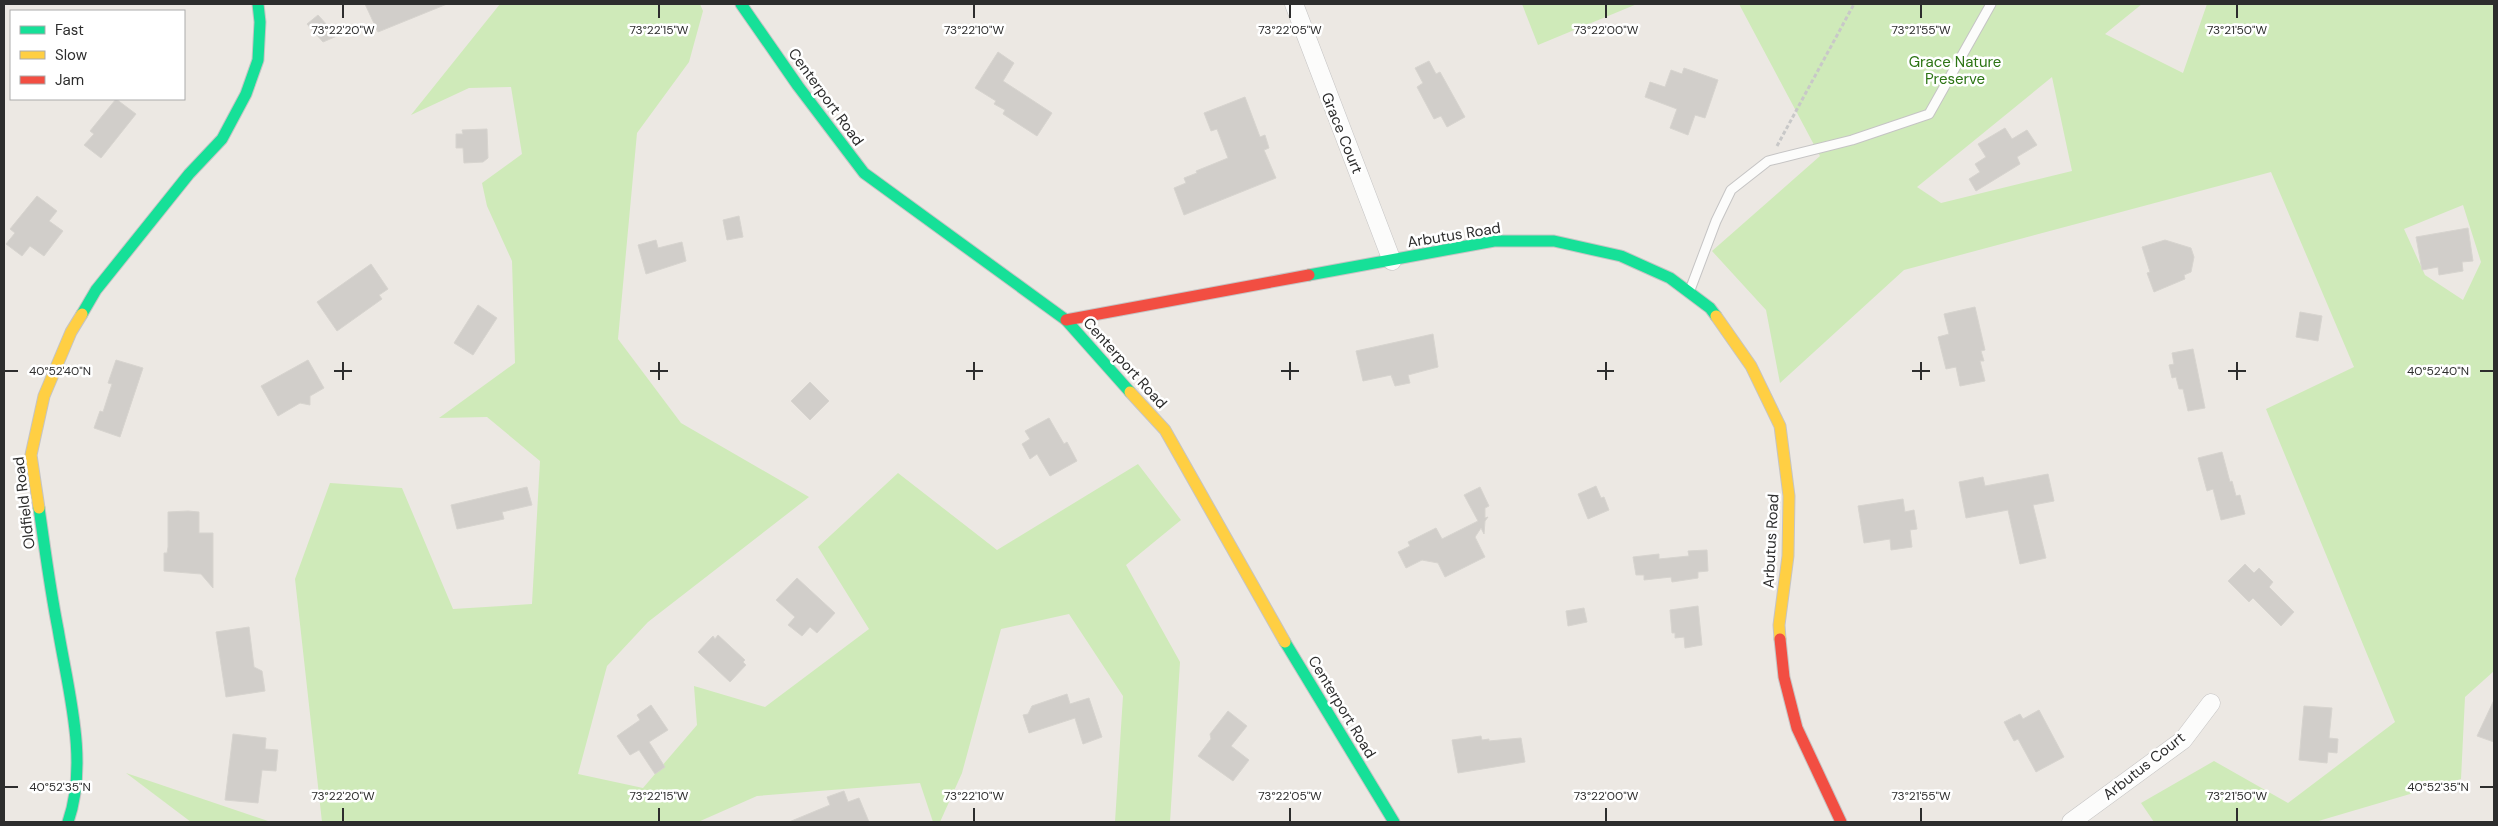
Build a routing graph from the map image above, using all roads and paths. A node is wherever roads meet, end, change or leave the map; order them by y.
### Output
1 (258, 4) edge
2 (741, 4) edge
3 (1294, 4) edge
4 (1854, 4) edge
5 (1991, 4) edge
6 (1768, 161) junction
7 (1392, 261) junction
8 (1689, 292) junction
9 (1066, 320) junction
10 (2211, 703) dead end
11 (68, 822) edge
12 (1394, 822) edge
13 (1841, 822) edge
14 (2071, 822) edge

1 - 11 street, Oldfield Road
2 - 9 street, Centerport Road
3 - 7 street, Grace Court
4 - 6 path
5 - 6 lane
6 - 8 lane
7 - 8 street, Arbutus Road
7 - 9 street, Arbutus Road
8 - 13 street, Arbutus Road
9 - 12 street, Centerport Road
10 - 14 street, Arbutus Court

